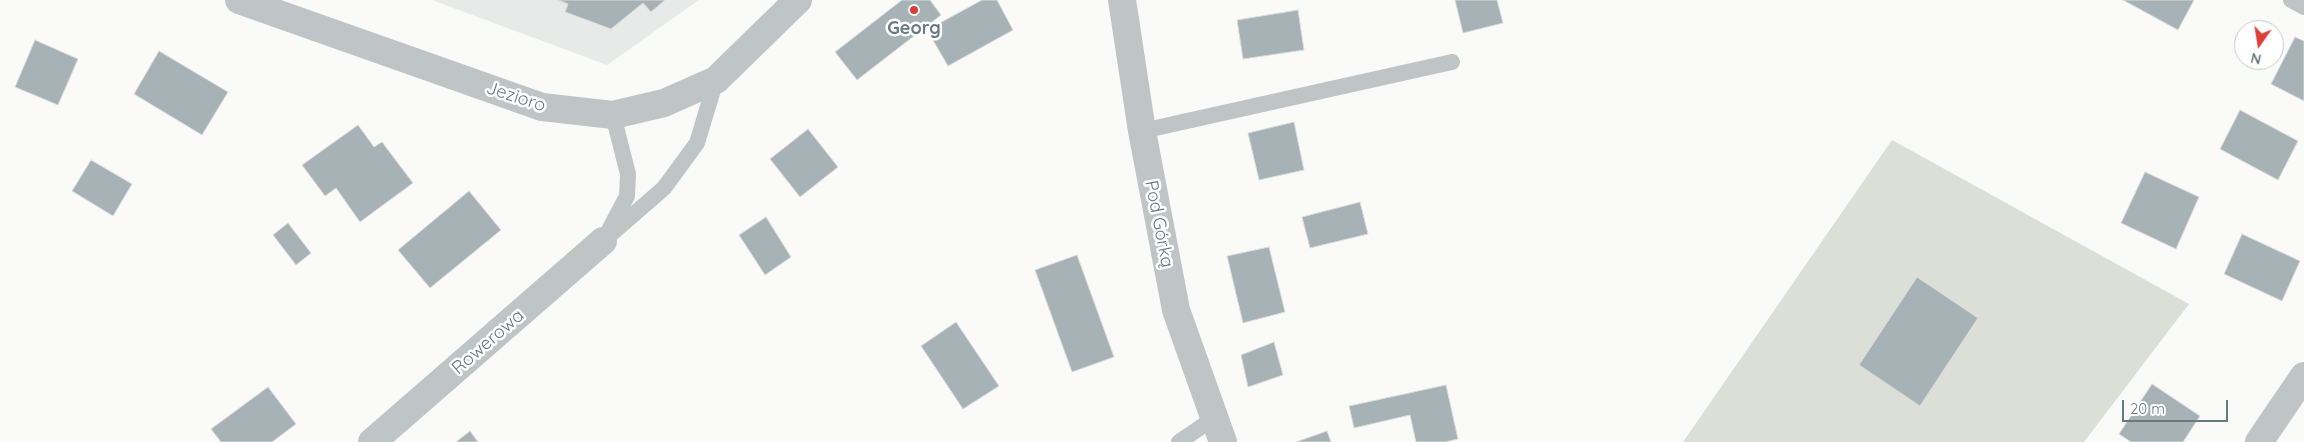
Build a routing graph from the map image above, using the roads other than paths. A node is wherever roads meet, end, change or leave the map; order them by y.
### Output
1 (239, 0) edge
2 (798, 0) edge
3 (1122, 0) edge
4 (2291, 0) edge
5 (2304, 7) edge
6 (1452, 62) dead end
7 (716, 80) junction
8 (613, 115) junction
9 (1142, 131) junction
10 (604, 241) junction
11 (2304, 376) edge
12 (1219, 430) edge
13 (372, 442) edge
14 (1178, 442) edge
15 (2259, 442) edge

1 - 8 street, Jezioro
2 - 7 street, Jezioro
3 - 9 street, Pod Górką
4 - 5 lane
6 - 9 lane
7 - 8 street, Jezioro
7 - 10 lane, Rowerowa
8 - 10 lane, Rowerowa
9 - 12 street, Pod Górką
10 - 13 street, Rowerowa
11 - 15 street
12 - 14 lane

